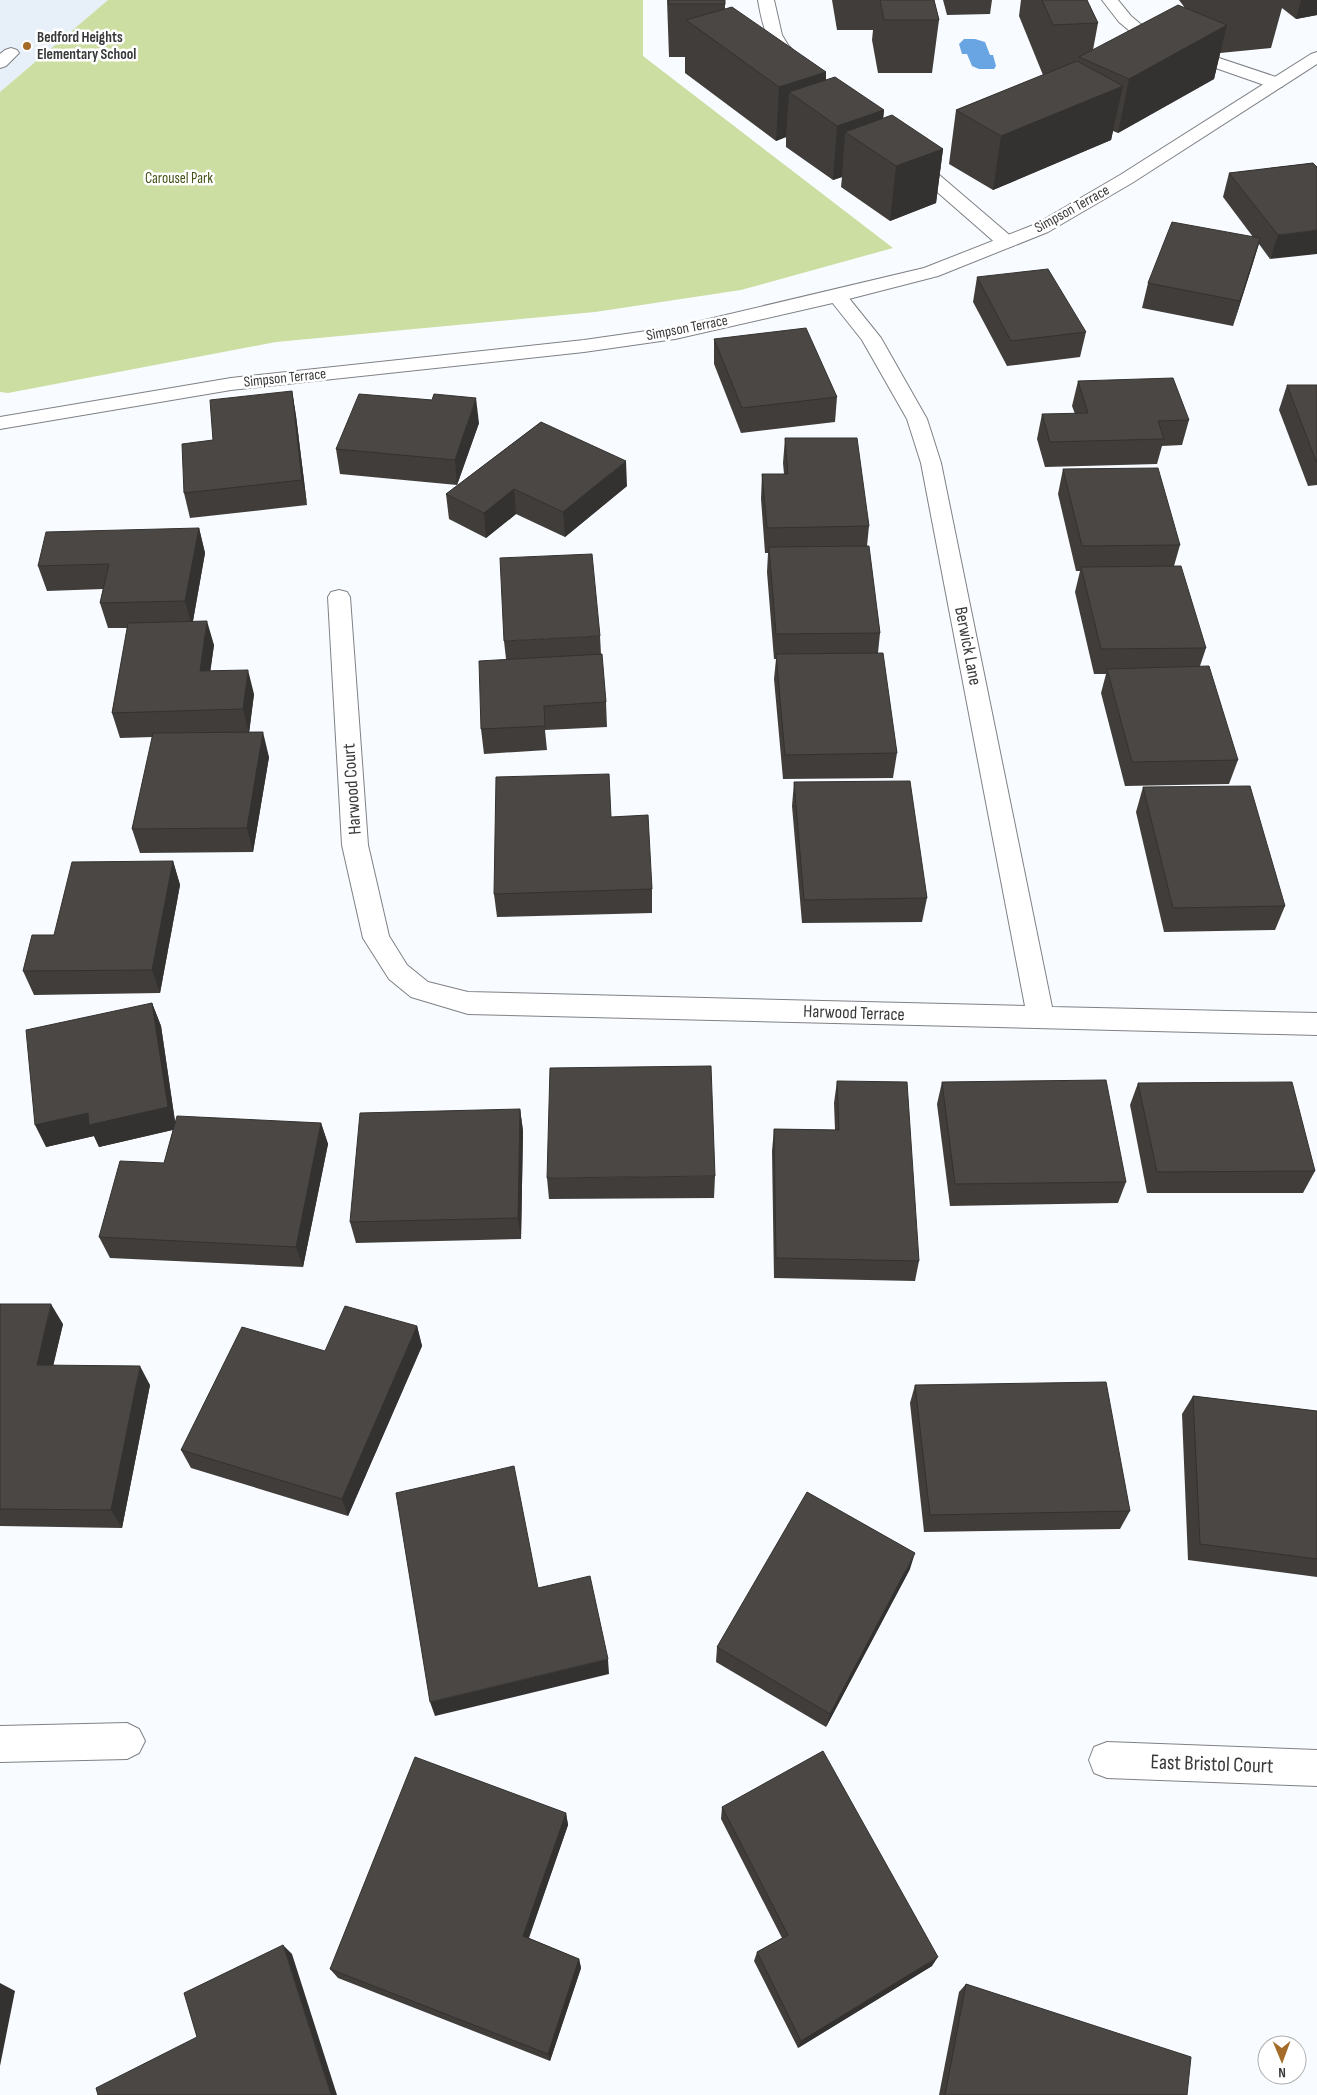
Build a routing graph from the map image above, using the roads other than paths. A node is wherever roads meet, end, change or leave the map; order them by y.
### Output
1 (766, 0) edge
2 (1110, 0) edge
3 (1317, 57) edge
4 (806, 71) edge
5 (1276, 83) junction
6 (895, 147) edge
7 (1006, 242) junction
8 (837, 296) junction
9 (0, 423) edge
10 (339, 597) dead end
11 (398, 972) joint
12 (1042, 1018) junction
13 (1317, 1024) edge
14 (127, 1741) dead end
15 (0, 1744) edge
16 (1107, 1760) dead end
17 (1317, 1768) edge

1 - 4 street
2 - 5 street
3 - 5 street, Simpson Terrace
5 - 7 street, Simpson Terrace
6 - 7 street
7 - 8 street, Simpson Terrace
8 - 9 street, Simpson Terrace
8 - 12 street, Berwick Lane
10 - 11 street, Harwood Court
11 - 12 street, Harwood Terrace
12 - 13 street, Harwood Terrace
14 - 15 street
16 - 17 street, East Bristol Court

